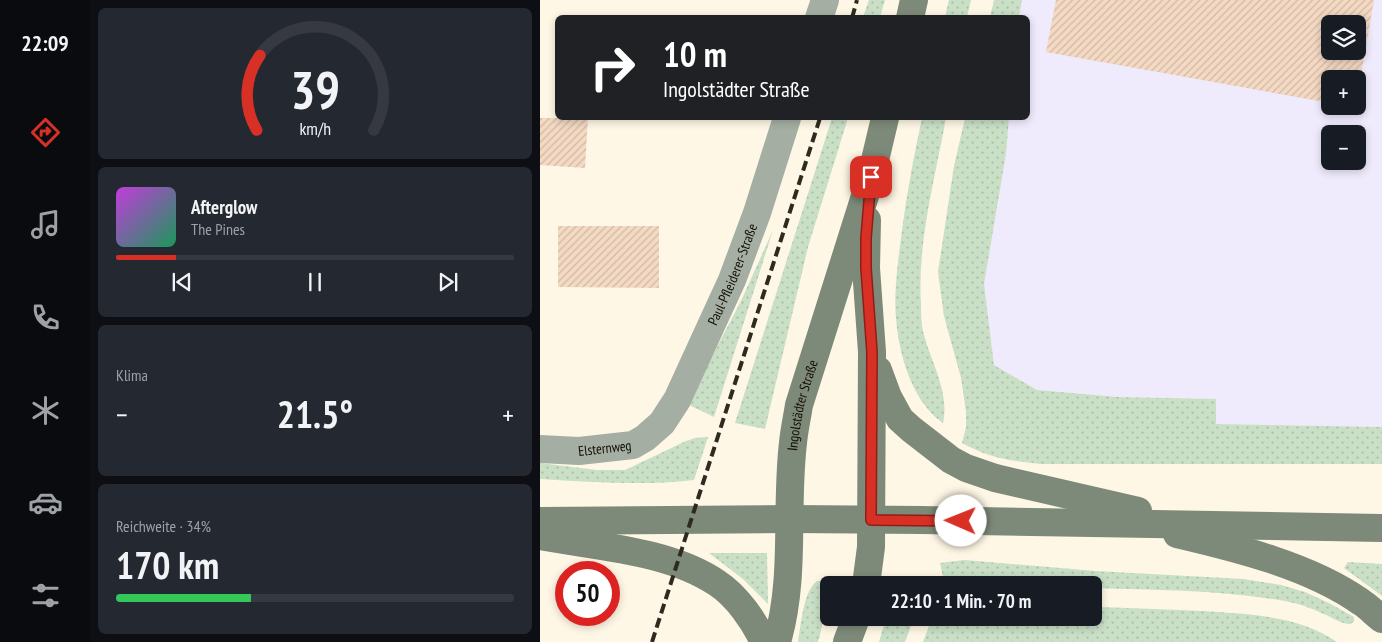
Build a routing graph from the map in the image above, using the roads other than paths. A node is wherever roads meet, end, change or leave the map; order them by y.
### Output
1 (825, 0) edge
2 (914, 0) edge
3 (820, 15) edge
4 (911, 15) edge
5 (786, 120) edge
6 (885, 120) edge
7 (871, 177) junction
8 (872, 352) junction
9 (662, 423) joint
10 (540, 449) edge
11 (790, 519) junction
12 (871, 520) junction
13 (540, 521) edge
14 (1119, 523) junction
15 (1197, 524) junction
16 (1382, 528) edge
17 (540, 536) edge
18 (867, 576) edge
19 (1382, 619) edge
20 (853, 626) edge
21 (764, 642) edge
22 (777, 642) edge
23 (847, 642) edge

1 - 3 street
2 - 4 street
5 - 9 street, Paul-Pfleiderer-Straße
6 - 7 street, Ingolstädter Straße
7 - 8 street, Ingolstädter Straße
7 - 11 street, Ingolstädter Straße
8 - 12 street, Ingolstädter Straße
8 - 15 street
9 - 10 street, Elsternweg
11 - 12 street
11 - 13 street
11 - 22 street, Ingolstädter Straße
12 - 14 street
12 - 18 street, Ingolstädter Straße
14 - 15 street
14 - 19 street
15 - 16 street
17 - 21 street
20 - 23 street

